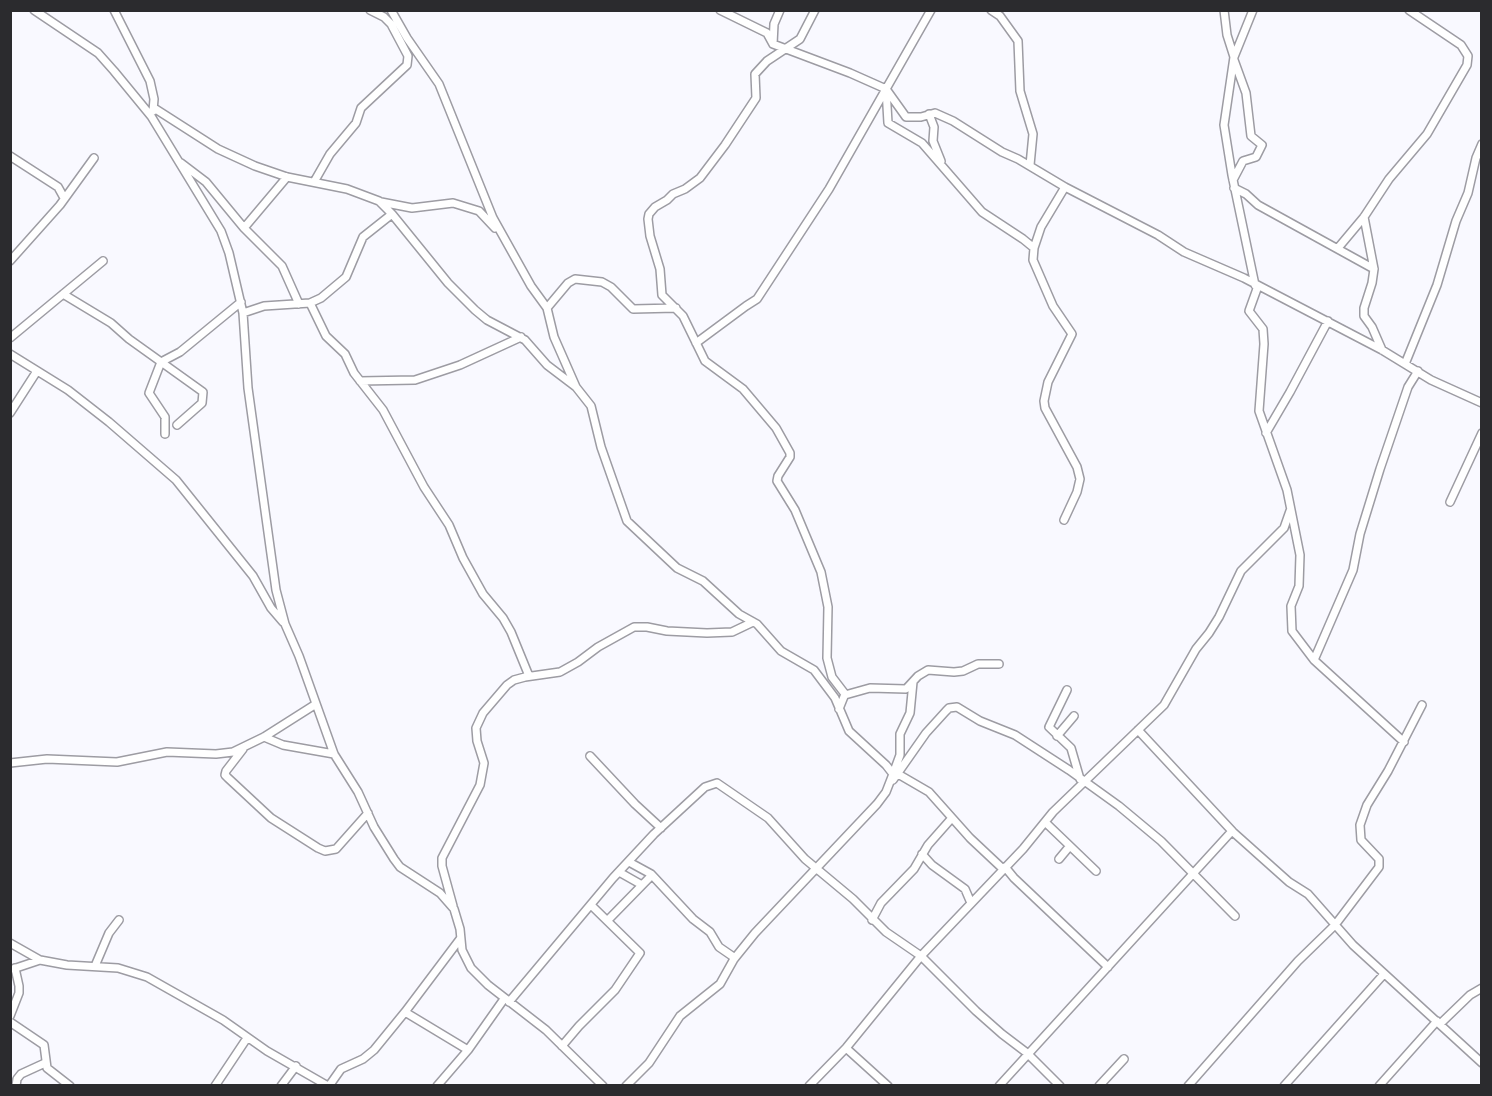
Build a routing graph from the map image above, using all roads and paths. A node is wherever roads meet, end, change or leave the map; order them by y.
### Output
1 (34, 10) edge
2 (114, 10) edge
3 (369, 10) edge
4 (391, 10) edge
5 (720, 10) edge
6 (780, 10) edge
7 (815, 10) edge
8 (931, 10) edge
9 (991, 10) edge
10 (1224, 10) edge
11 (1253, 10) edge
12 (1408, 10) edge
13 (773, 44) junction
14 (786, 48) junction
15 (1234, 58) junction
16 (886, 89) junction
17 (154, 108) junction
18 (929, 114) junction
19 (151, 116) junction
20 (1482, 144) edge
21 (10, 156) edge
22 (94, 158) dead end
23 (177, 159) junction
24 (941, 164) junction
25 (1030, 165) junction
26 (287, 177) junction
27 (314, 183) junction
28 (1233, 184) junction
29 (1065, 187) junction
30 (63, 196) dead end
31 (379, 201) junction
32 (392, 214) junction
33 (1364, 217) junction
34 (244, 228) junction
35 (503, 236) junction
36 (1034, 248) junction
37 (1338, 248) junction
38 (10, 261) edge
39 (103, 261) dead end
40 (1374, 268) junction
41 (1256, 285) junction
42 (63, 294) junction
43 (241, 302) junction
44 (310, 303) junction
45 (299, 304) junction
46 (547, 308) junction
47 (676, 308) junction
48 (243, 313) junction
49 (1328, 321) junction
50 (521, 337) junction
51 (10, 338) edge
52 (696, 344) junction
53 (1382, 350) junction
54 (10, 354) edge
55 (161, 362) junction
56 (1405, 364) junction
57 (37, 371) junction
58 (1418, 371) junction
59 (360, 381) junction
60 (576, 387) junction
61 (1482, 403) edge
62 (10, 412) edge
63 (177, 425) dead end
64 (1266, 433) junction
65 (1482, 433) edge
66 (165, 435) dead end
67 (1450, 502) dead end
68 (1290, 511) junction
69 (1064, 520) dead end
70 (753, 622) junction
71 (285, 624) junction
72 (1314, 660) junction
73 (999, 664) dead end
74 (528, 676) junction
75 (913, 682) junction
76 (1067, 690) dead end
77 (844, 695) junction
78 (316, 704) junction
79 (1422, 705) dead end
80 (839, 709) junction
81 (1074, 716) dead end
82 (1138, 730) junction
83 (1057, 736) junction
84 (264, 737) junction
85 (1404, 742) junction
86 (245, 747) junction
87 (334, 754) junction
88 (590, 756) dead end
89 (10, 763) edge
90 (894, 777) junction
91 (1083, 780) junction
92 (368, 813) junction
93 (951, 819) junction
94 (1045, 822) junction
95 (661, 828) junction
96 (1232, 831) junction
97 (1069, 848) junction
98 (922, 854) junction
99 (1059, 859) dead end
100 (628, 862) junction
101 (816, 868) junction
102 (1004, 868) junction
103 (619, 872) junction
104 (1096, 872) dead end
105 (1192, 874) junction
106 (652, 875) junction
107 (642, 885) junction
108 (971, 903) junction
109 (591, 905) junction
110 (454, 909) junction
111 (1235, 916) dead end
112 (119, 920) dead end
113 (608, 920) junction
114 (872, 920) junction
115 (1335, 926) junction
116 (460, 939) junction
117 (10, 943) edge
118 (921, 956) junction
119 (735, 958) junction
120 (40, 960) junction
121 (95, 966) junction
122 (1108, 967) junction
123 (13, 969) edge
124 (1384, 974) junction
125 (1482, 988) edge
126 (506, 1000) junction
127 (405, 1012) junction
128 (10, 1016) edge
129 (10, 1022) edge
130 (1438, 1023) junction
131 (247, 1038) junction
132 (562, 1046) junction
133 (846, 1048) junction
134 (468, 1050) junction
135 (1027, 1053) junction
136 (1124, 1059) dead end
137 (45, 1063) junction
138 (1482, 1063) edge
139 (296, 1066) junction
140 (218, 1084) edge
141 (16, 1086) edge
142 (70, 1086) edge
143 (281, 1086) edge
144 (328, 1086) edge
145 (437, 1086) edge
146 (603, 1086) edge
147 (626, 1086) edge
148 (809, 1086) edge
149 (888, 1086) edge
150 (999, 1086) edge
151 (1060, 1086) edge
152 (1099, 1086) edge
153 (1188, 1086) edge
154 (1284, 1086) edge
155 (1379, 1086) edge

1 - 19 street
2 - 17 street
3 - 27 street
4 - 35 street
5 - 13 street
6 - 13 street
7 - 14 street
8 - 16 street
9 - 25 street
10 - 15 street
11 - 15 street
12 - 33 street
13 - 14 street
14 - 16 street
14 - 47 street
15 - 28 street
15 - 28 street
16 - 18 street
16 - 24 street
16 - 52 street
17 - 19 street
17 - 26 street
18 - 24 street
18 - 25 street
19 - 23 street
20 - 56 street
21 - 30 street
22 - 38 street
23 - 34 street
23 - 43 street
24 - 36 street
25 - 29 street
26 - 27 street
26 - 34 street
27 - 31 street
28 - 37 street
28 - 41 street
29 - 36 street
29 - 41 street
31 - 32 street
31 - 35 street
32 - 44 street
32 - 50 street
33 - 37 street
33 - 40 street
34 - 45 street
35 - 46 street
36 - 69 street
37 - 40 street
39 - 42 street
40 - 53 street
41 - 49 street
41 - 64 street
42 - 51 street
42 - 55 street
43 - 48 street
43 - 55 street
44 - 45 street
44 - 59 street
45 - 48 street
46 - 47 street
46 - 60 street
47 - 52 street
48 - 71 street
49 - 53 street
49 - 64 street
50 - 59 street
50 - 60 street
52 - 77 street
53 - 56 street
54 - 57 street
55 - 63 street
55 - 66 street
56 - 58 street
57 - 62 street
57 - 71 street
58 - 61 street
58 - 72 street
59 - 74 street
60 - 70 street
64 - 68 street
65 - 67 street
68 - 72 street
68 - 82 street
70 - 74 street
70 - 80 street
71 - 78 street
72 - 85 street
73 - 75 street
74 - 110 street
75 - 77 street
75 - 90 street
76 - 83 street
77 - 80 street
78 - 84 street
78 - 87 street
79 - 85 street
80 - 90 street
81 - 83 street
82 - 91 street
82 - 96 street
83 - 91 street
84 - 86 street
84 - 87 street
85 - 115 street
86 - 89 street
86 - 92 street
87 - 92 street
88 - 95 street
90 - 91 street
90 - 93 street
90 - 101 street
91 - 94 street
91 - 105 street
92 - 110 street
93 - 98 street
93 - 102 street
94 - 97 street
94 - 102 street
95 - 100 street
95 - 101 street
96 - 105 street
96 - 115 street
97 - 99 street
97 - 104 street
98 - 108 street
98 - 114 street
100 - 103 street
100 - 106 street
101 - 114 street
101 - 119 street
102 - 108 street
102 - 122 street
103 - 107 street
103 - 109 street
105 - 111 street
105 - 122 street
106 - 107 street
106 - 119 street
107 - 113 street
108 - 118 street
109 - 113 street
109 - 126 street
110 - 116 street
112 - 121 street
113 - 132 street
114 - 118 street
115 - 124 street
115 - 153 street
116 - 126 street
116 - 127 street
117 - 120 street
118 - 133 street
118 - 135 street
119 - 147 street
120 - 121 street
120 - 123 street
121 - 131 street
122 - 135 street
123 - 128 street
124 - 130 street
124 - 154 street
125 - 130 street
126 - 132 street
126 - 134 street
127 - 134 street
127 - 144 street
129 - 137 street
130 - 138 street
130 - 155 street
131 - 139 street
131 - 140 street
132 - 146 street
133 - 148 street
133 - 149 street
134 - 145 street
135 - 150 street
135 - 151 street
136 - 152 street
137 - 141 street
137 - 142 street
139 - 143 street
139 - 144 street

